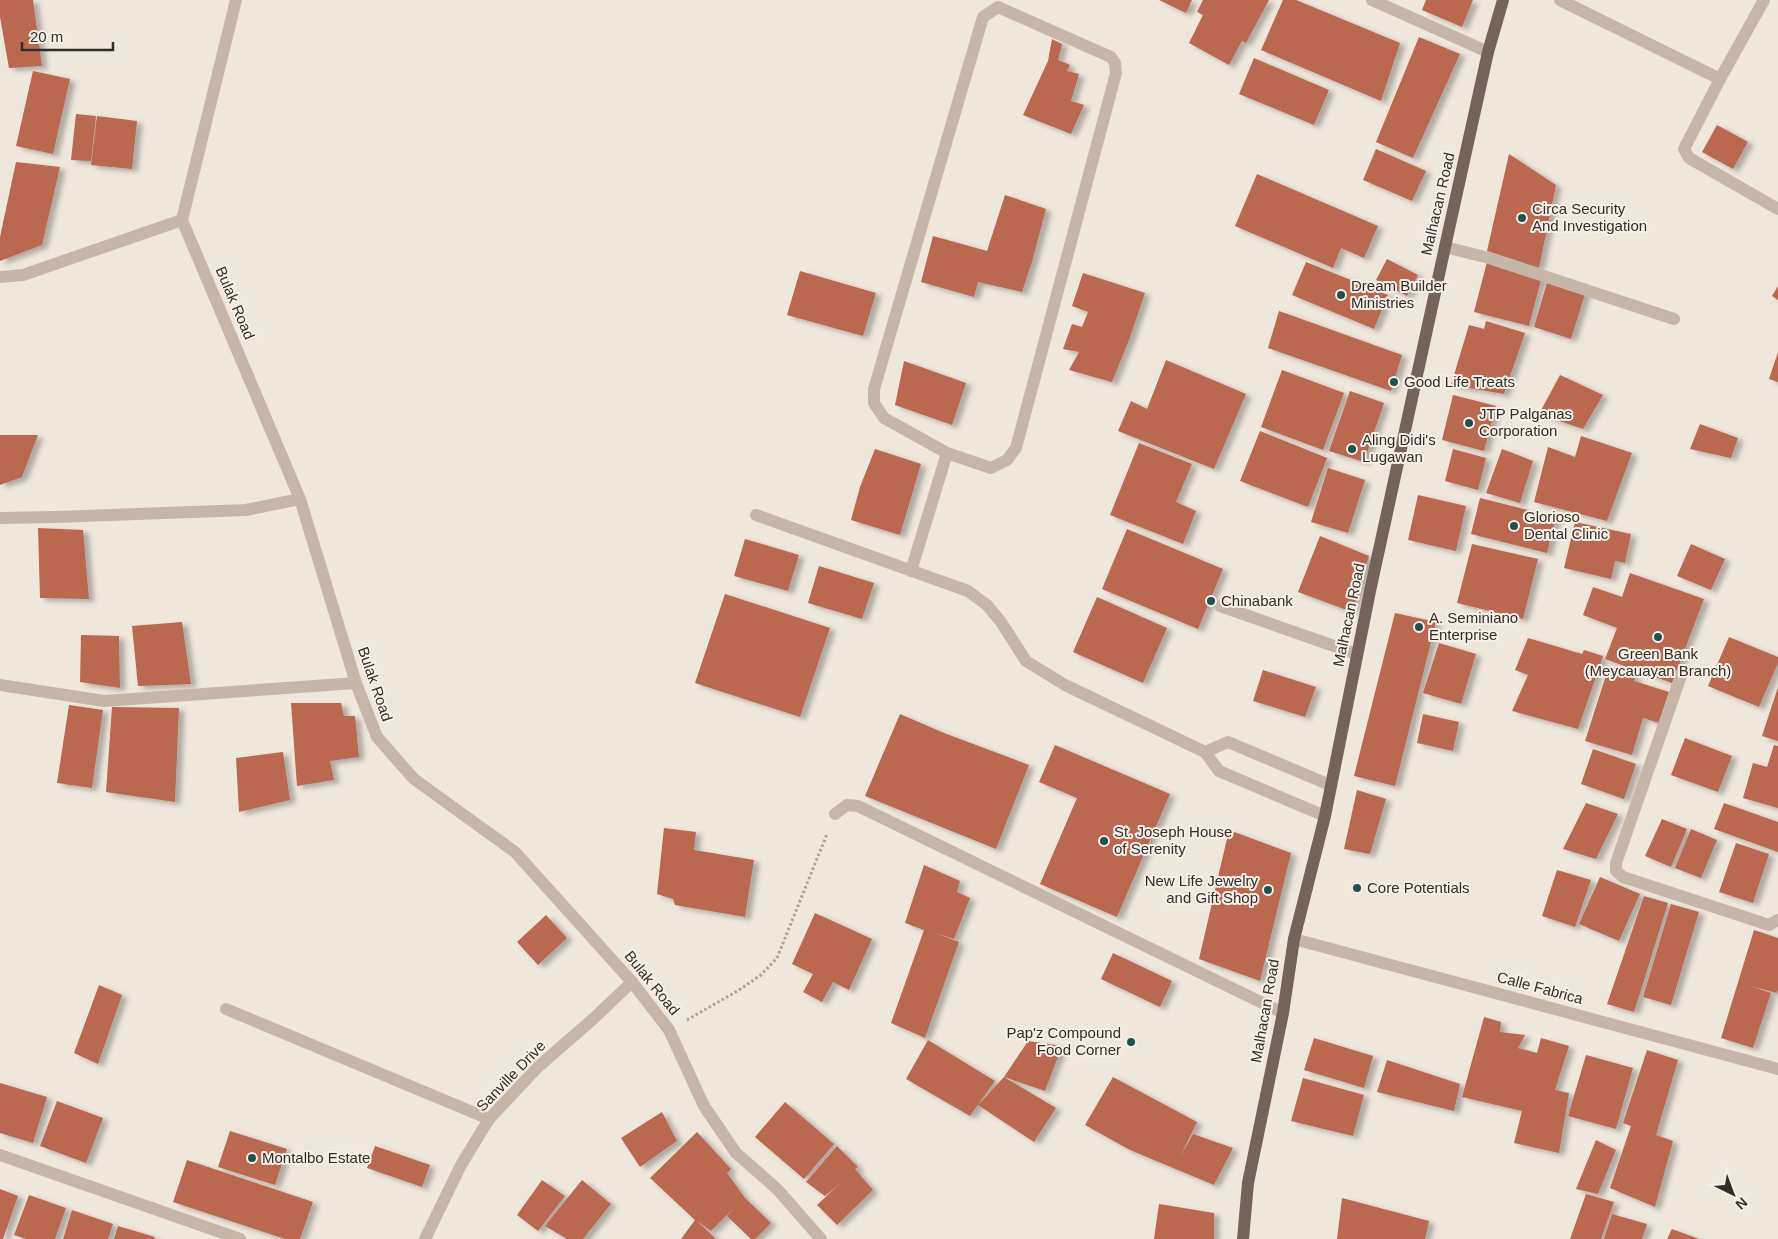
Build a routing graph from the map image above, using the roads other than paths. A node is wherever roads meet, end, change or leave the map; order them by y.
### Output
1 (236, 0) edge
2 (1372, 0) edge
3 (1503, 0) edge
4 (1560, 0) edge
5 (1764, 0) edge
6 (1488, 52) junction
7 (1720, 79) junction
8 (1778, 209) edge
9 (182, 220) junction
10 (1445, 247) junction
11 (0, 278) edge
12 (1674, 319) dead end
13 (947, 453) junction
14 (300, 499) junction
15 (756, 515) dead end
16 (0, 518) edge
17 (911, 571) junction
18 (1220, 606) dead end
19 (1357, 654) junction
20 (1683, 670) dead end
21 (356, 683) junction
22 (0, 686) edge
23 (1205, 752) junction
24 (1330, 785) junction
25 (835, 814) road end
26 (1325, 816) junction
27 (1778, 920) edge
28 (1294, 940) junction
29 (632, 982) junction
30 (226, 1009) dead end
31 (1283, 1013) junction
32 (1778, 1069) edge
33 (489, 1119) junction
34 (0, 1155) edge
35 (240, 1239) edge
36 (425, 1239) edge
37 (821, 1239) edge
38 (1243, 1239) edge

1 - 9 street
2 - 6 street
3 - 6 main road, Malhacan Road
4 - 7 street
5 - 7 street
6 - 10 main road, Malhacan Road
7 - 8 street
9 - 11 street
9 - 14 street, Bulak Road
10 - 12 street
10 - 19 main road, Malhacan Road
13 - 13 street
13 - 17 street
14 - 16 street
14 - 21 street, Bulak Road
15 - 17 street
17 - 23 street
18 - 19 street
19 - 24 main road, Malhacan Road
20 - 27 street
21 - 22 street
21 - 29 street, Bulak Road
23 - 24 street
23 - 26 street
24 - 26 main road, Malhacan Road
25 - 31 street
26 - 28 main road, Malhacan Road
28 - 31 main road, Malhacan Road
28 - 32 street, Calle Fabrica
29 - 33 street, Sanville Drive
29 - 37 street, Bulak Road
30 - 33 street
31 - 38 main road, Malhacan Road
33 - 36 street, Sanville Drive
34 - 35 street

